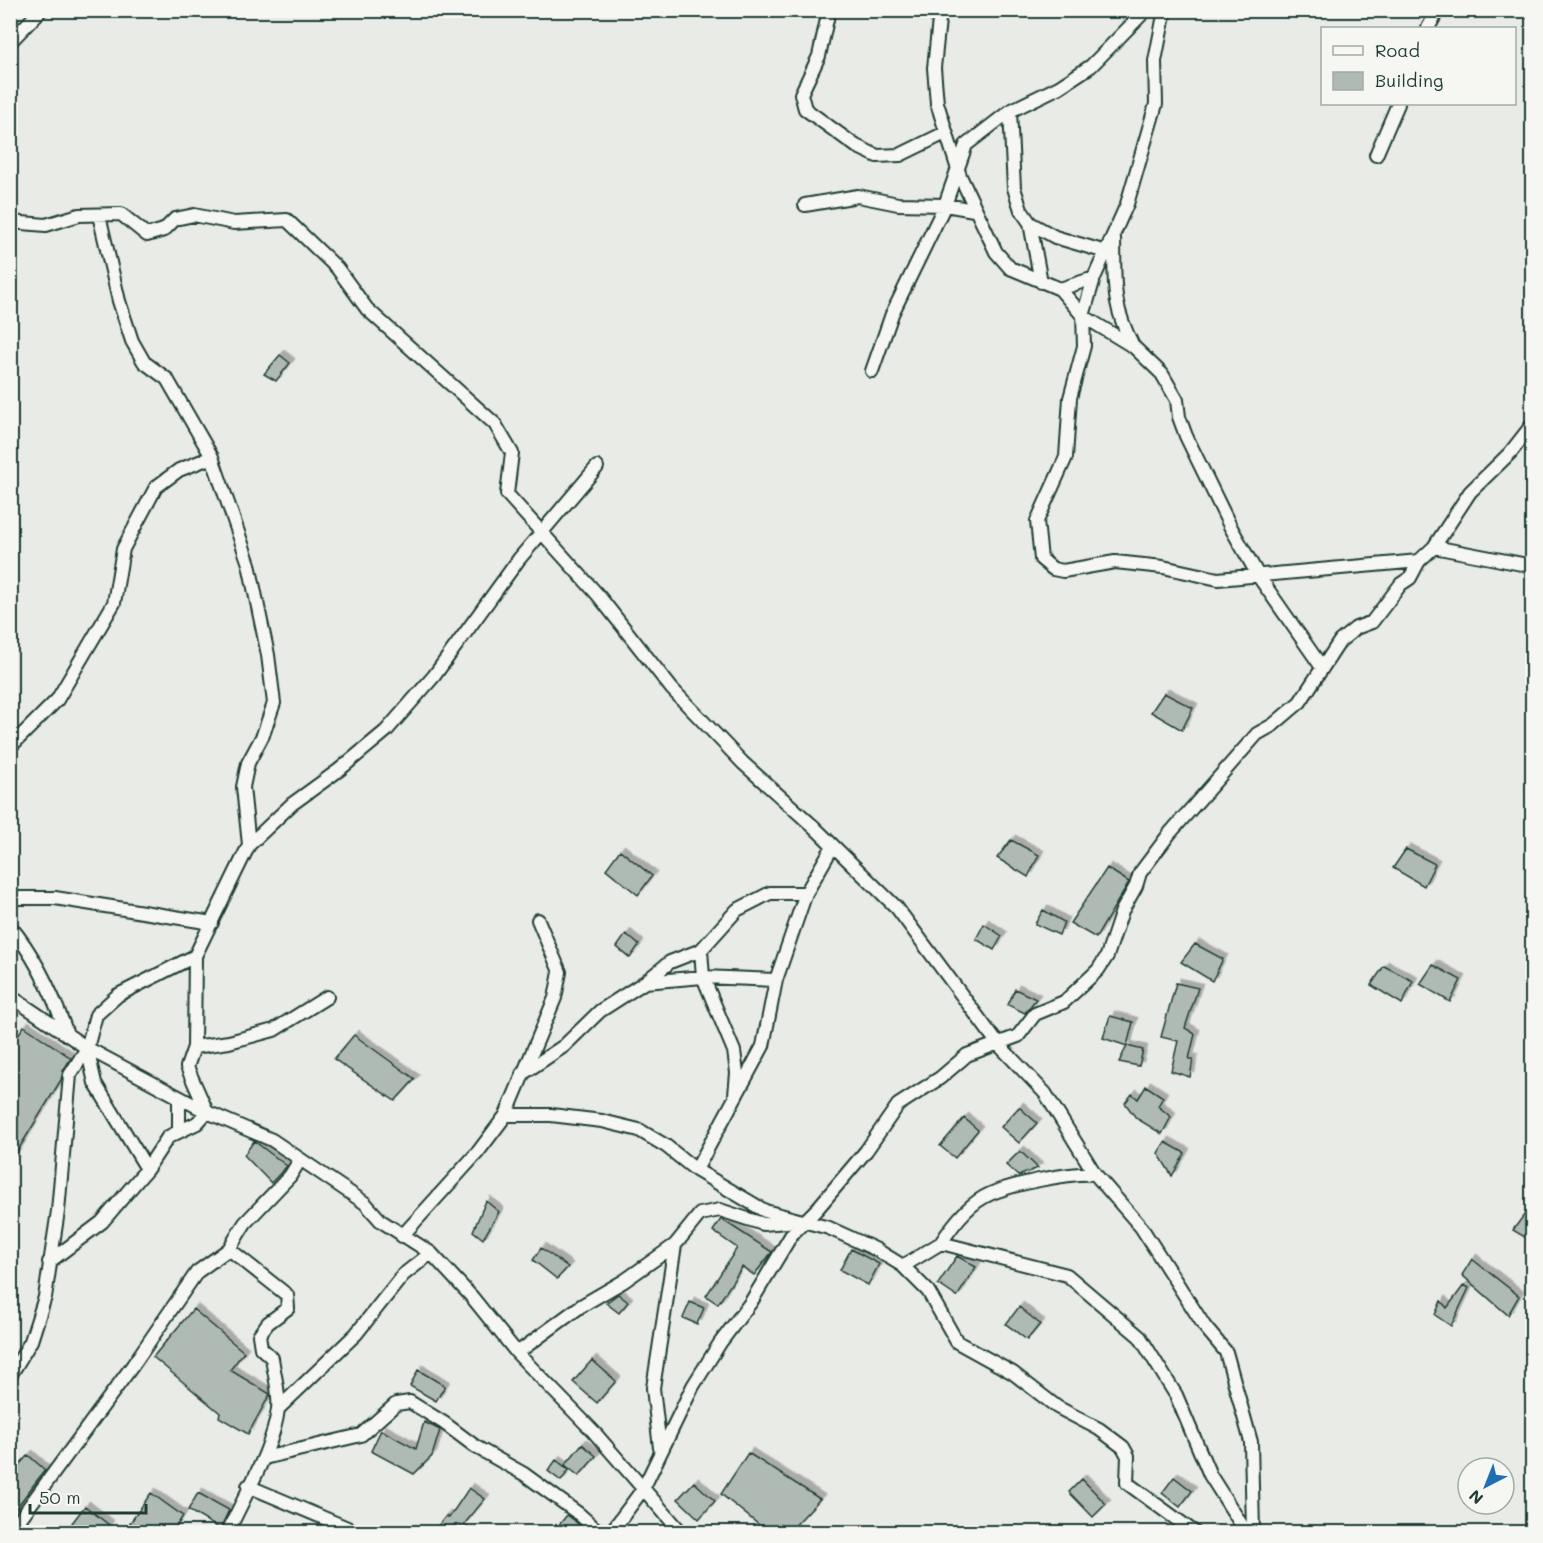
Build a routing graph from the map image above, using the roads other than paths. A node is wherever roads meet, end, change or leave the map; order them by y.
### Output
1 (42, 10) edge
2 (829, 10) edge
3 (940, 10) edge
4 (1146, 10) edge
5 (1165, 10) edge
6 (1438, 10) edge
7 (1429, 27) edge
8 (10, 42) edge
9 (1398, 105) edge
10 (1010, 111) junction
11 (945, 133) junction
12 (966, 145) junction
13 (950, 148) junction
14 (1376, 155) dead end
15 (956, 167) junction
16 (805, 205) dead end
17 (945, 205) junction
18 (974, 210) junction
19 (99, 215) junction
20 (10, 222) edge
21 (1030, 223) junction
22 (1114, 234) junction
23 (1106, 252) junction
24 (1094, 278) junction
25 (1041, 282) junction
26 (1059, 289) junction
27 (1083, 316) junction
28 (1134, 347) junction
29 (872, 371) dead end
30 (1533, 425) edge
31 (212, 457) junction
32 (597, 467) dead end
33 (542, 533) junction
34 (1434, 547) junction
35 (1419, 561) junction
36 (1533, 566) edge
37 (1258, 577) junction
38 (1321, 666) junction
39 (10, 747) edge
40 (249, 845) junction
41 (833, 846) junction
42 (806, 893) junction
43 (10, 898) edge
44 (538, 920) dead end
45 (212, 923) junction
46 (10, 926) edge
47 (701, 950) junction
48 (195, 956) junction
49 (703, 977) junction
50 (776, 980) junction
51 (645, 982) junction
52 (10, 996) edge
53 (327, 997) dead end
54 (67, 1034) junction
55 (998, 1044) junction
56 (194, 1047) junction
57 (87, 1048) junction
58 (521, 1075) junction
59 (179, 1096) junction
60 (734, 1100) junction
61 (207, 1112) junction
62 (506, 1114) junction
63 (179, 1130) junction
64 (300, 1160) junction
65 (147, 1169) junction
66 (696, 1170) junction
67 (1095, 1174) junction
68 (803, 1221) junction
69 (402, 1236) junction
70 (941, 1243) junction
71 (675, 1245) junction
72 (229, 1249) junction
73 (431, 1253) junction
74 (50, 1262) junction
75 (903, 1266) junction
76 (517, 1353) junction
77 (10, 1376) edge
78 (279, 1408) junction
79 (660, 1449) junction
80 (264, 1458) junction
81 (248, 1486) junction
82 (642, 1489) junction
83 (12, 1531) edge
84 (228, 1533) edge
85 (357, 1533) edge
86 (599, 1533) edge
87 (611, 1533) edge
88 (681, 1533) edge
89 (1194, 1533) edge
90 (1246, 1533) edge
91 (1253, 1533) edge

1 - 8 street
2 - 11 street
3 - 11 street
4 - 10 street
5 - 22 street
6 - 7 street
9 - 14 street
10 - 12 street
10 - 21 street
11 - 13 street
12 - 13 street
12 - 15 street
13 - 15 street
15 - 17 street
15 - 18 street
16 - 17 street
17 - 18 street
17 - 29 street
18 - 25 street
19 - 20 street
19 - 31 street
19 - 33 street
21 - 23 street
21 - 25 street
22 - 23 street
22 - 28 street
23 - 24 street
24 - 26 street
24 - 27 street
25 - 26 street
26 - 27 street
27 - 28 street
27 - 37 street
28 - 37 street
30 - 34 street
31 - 39 street
31 - 40 street
32 - 33 street
33 - 40 street
33 - 41 street
34 - 35 street
34 - 36 street
35 - 37 street
35 - 38 street
37 - 38 street
38 - 55 street
40 - 45 street
41 - 42 street
41 - 55 street
42 - 47 street
42 - 50 street
43 - 45 street
44 - 58 street
45 - 48 street
46 - 54 street
47 - 49 street
47 - 51 street
48 - 56 street
48 - 57 street
49 - 50 street
49 - 51 street
49 - 60 street
50 - 60 street
51 - 58 street
52 - 54 street
53 - 56 street
54 - 57 street
55 - 67 street
55 - 68 street
56 - 61 street
57 - 59 street
57 - 65 street
57 - 74 street
58 - 62 street
59 - 61 street
59 - 63 street
60 - 66 street
61 - 63 street
61 - 64 street
62 - 66 street
62 - 69 street
63 - 65 street
64 - 69 street
64 - 72 street
65 - 74 street
66 - 68 street
67 - 70 street
67 - 91 street
68 - 71 street
68 - 75 street
68 - 79 street
69 - 73 street
70 - 75 street
70 - 90 street
71 - 76 street
71 - 79 street
72 - 78 street
72 - 83 street
73 - 76 street
73 - 78 street
74 - 77 street
75 - 89 street
76 - 82 street
78 - 80 street
79 - 82 street
80 - 81 street
80 - 86 street
81 - 84 street
81 - 85 street
82 - 87 street
82 - 88 street

